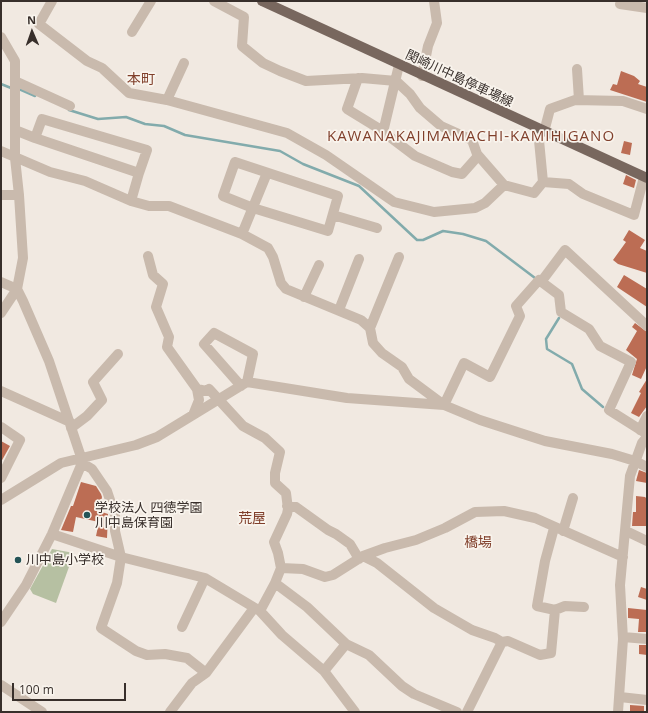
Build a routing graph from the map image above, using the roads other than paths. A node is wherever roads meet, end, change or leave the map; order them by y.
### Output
1 (52, 1) edge
2 (151, 1) edge
3 (214, 1) edge
4 (262, 1) edge
5 (434, 1) edge
6 (620, 4) dead end
7 (647, 8) edge
8 (132, 32) dead end
9 (1, 37) edge
10 (184, 63) dead end
11 (399, 65) junction
12 (578, 69) dead end
13 (422, 76) junction
14 (358, 78) junction
15 (15, 81) junction
16 (396, 81) junction
17 (167, 100) junction
18 (579, 100) junction
19 (70, 106) dead end
20 (647, 109) edge
21 (15, 130) junction
22 (541, 131) junction
23 (383, 132) junction
24 (35, 138) junction
25 (1, 151) edge
26 (478, 156) junction
27 (15, 158) junction
28 (139, 173) junction
29 (267, 173) junction
30 (645, 178) edge
31 (543, 182) junction
32 (504, 185) junction
33 (19, 194) junction
34 (1, 195) edge
35 (131, 201) junction
36 (253, 208) junction
37 (333, 215) junction
38 (377, 228) dead end
39 (242, 234) junction
40 (148, 256) dead end
41 (399, 257) dead end
42 (359, 259) dead end
43 (319, 265) dead end
44 (1, 282) edge
45 (541, 282) junction
46 (17, 289) junction
47 (304, 297) junction
48 (339, 310) junction
49 (1, 313) edge
50 (645, 320) edge
51 (370, 328) junction
52 (118, 354) dead end
53 (244, 384) junction
54 (197, 389) junction
55 (1, 391) edge
56 (218, 399) junction
57 (444, 405) junction
58 (193, 416) junction
59 (647, 416) edge
60 (71, 425) junction
61 (1, 427) edge
62 (645, 434) edge
63 (82, 460) junction
64 (635, 461) junction
65 (647, 467) edge
66 (1, 478) edge
67 (573, 498) dead end
68 (1, 500) edge
69 (287, 506) junction
70 (559, 530) junction
71 (626, 531) junction
72 (52, 534) junction
73 (647, 541) edge
74 (121, 557) junction
75 (361, 557) junction
76 (623, 557) junction
77 (281, 568) junction
78 (206, 578) junction
79 (275, 583) junction
80 (584, 607) dead end
81 (257, 609) junction
82 (555, 610) junction
83 (1, 622) edge
84 (182, 627) dead end
85 (623, 638) junction
86 (647, 639) edge
87 (502, 642) junction
88 (346, 644) junction
89 (324, 671) junction
90 (206, 673) junction
91 (1, 685) edge
92 (620, 697) junction
93 (647, 700) edge
94 (42, 712) edge
95 (170, 712) edge
96 (355, 712) edge
97 (457, 712) edge
98 (467, 712) edge
99 (618, 712) edge

1 - 17 street
2 - 8 street
3 - 14 street
4 - 11 main road, 関崎川中島停車場線
5 - 13 street
6 - 7 street
9 - 15 street
10 - 17 street
11 - 13 main road, 関崎川中島停車場線
11 - 16 street
12 - 18 street
13 - 22 main road, 関崎川中島停車場線
14 - 16 street
14 - 23 street
15 - 19 street
15 - 21 street
16 - 23 street
16 - 26 street
17 - 32 street
18 - 20 street
18 - 22 street
21 - 24 street
21 - 27 street
22 - 30 main road, 関崎川中島停車場線
22 - 31 street
23 - 26 street
24 - 28 street
24 - 28 street
25 - 27 street
26 - 32 street
27 - 33 street
27 - 35 street
28 - 35 street
29 - 36 street
29 - 36 street
29 - 37 street
30 - 31 street
31 - 32 street
33 - 34 street
33 - 46 street
35 - 39 street
36 - 37 street
36 - 39 street
37 - 38 street
39 - 47 street
40 - 54 street
41 - 51 street
42 - 48 street
43 - 47 street
44 - 46 street
45 - 50 street
45 - 57 street
45 - 62 street
46 - 49 street
46 - 60 street
47 - 48 street
48 - 51 street
51 - 57 street
52 - 60 street
53 - 53 street
53 - 56 street
53 - 57 street
54 - 56 street
54 - 58 street
55 - 60 street
56 - 58 street
56 - 69 street
57 - 64 street
58 - 63 street
59 - 62 street
60 - 63 street
61 - 66 street
62 - 64 street
63 - 68 street
63 - 72 street
63 - 74 street
64 - 65 street
64 - 71 street
67 - 70 street
69 - 75 street
69 - 77 street
70 - 75 street
70 - 76 street
70 - 82 street
71 - 73 street
71 - 76 street
72 - 74 street
72 - 83 street
74 - 78 street
74 - 90 street
75 - 77 street
75 - 87 street
76 - 85 street
77 - 79 street
78 - 81 street
78 - 84 street
79 - 81 street
79 - 88 street
80 - 82 street
81 - 89 street
81 - 90 street
82 - 87 street
85 - 86 street
85 - 92 street
87 - 98 street
88 - 89 street
88 - 97 street
89 - 96 street
90 - 95 street
91 - 94 street
92 - 93 street
92 - 99 street

